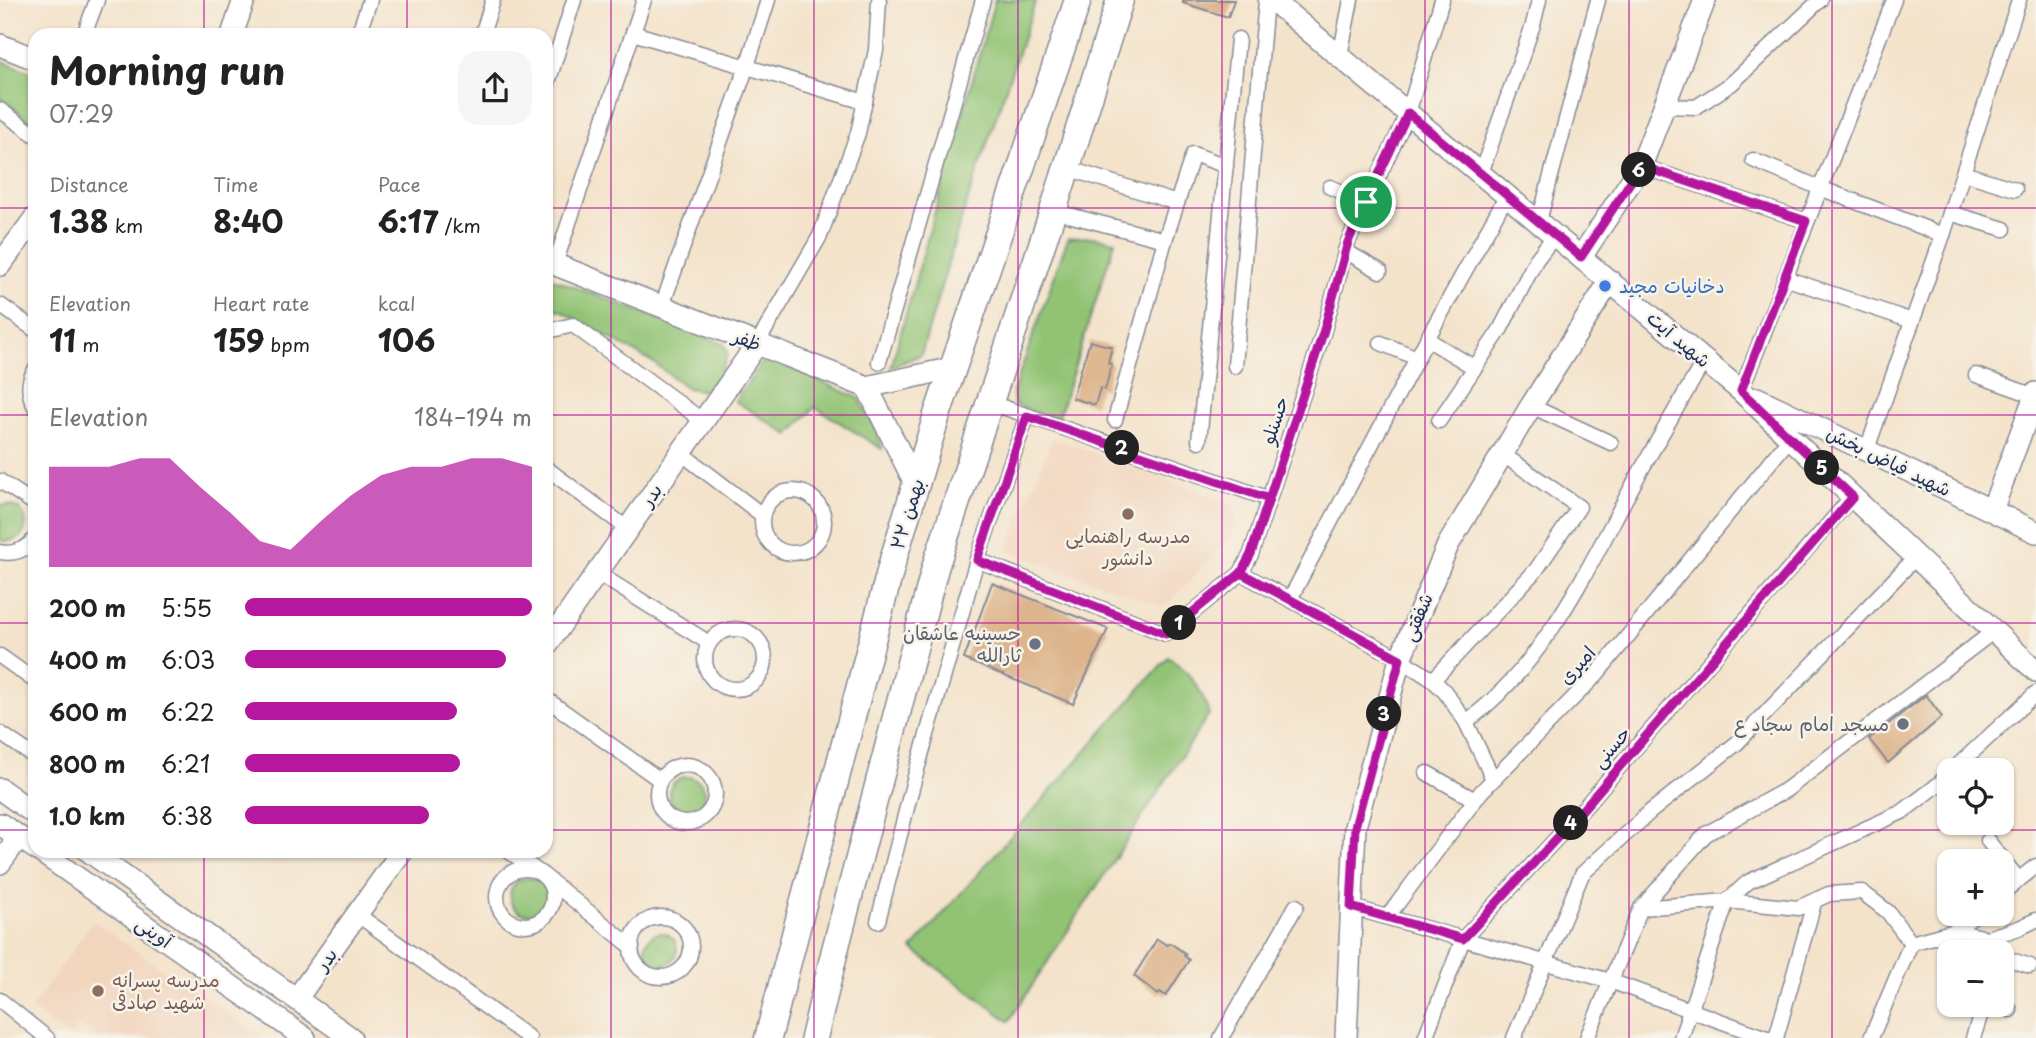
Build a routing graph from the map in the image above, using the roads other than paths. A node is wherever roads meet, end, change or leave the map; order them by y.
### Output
1 (97, 0) edge
2 (244, 0) edge
3 (370, 0) edge
4 (494, 0) edge
5 (574, 0) edge
6 (644, 0) edge
7 (768, 0) edge
8 (879, 0) edge
9 (983, 0) edge
10 (1066, 0) edge
11 (1078, 0) edge
12 (1120, 0) edge
13 (1138, 0) edge
14 (1266, 0) edge
15 (1272, 0) edge
16 (1351, 0) edge
17 (1442, 0) edge
18 (1539, 0) edge
19 (1598, 0) edge
20 (1705, 0) edge
21 (1819, 0) edge
22 (1894, 0) edge
23 (2019, 0) edge
24 (87, 28) edge
25 (234, 28) edge
26 (360, 28) edge
27 (484, 28) edge
28 (633, 33) junction
29 (1238, 39) dead end
30 (0, 45) edge
31 (28, 56) edge
32 (1340, 57) junction
33 (747, 66) junction
34 (553, 67) edge
35 (865, 102) junction
36 (1043, 102) junction
37 (1664, 106) junction
38 (1087, 107) junction
39 (0, 110) edge
40 (1408, 113) junction
41 (28, 130) edge
42 (1753, 160) dead end
43 (1226, 166) junction
44 (1641, 166) junction
45 (1067, 168) junction
46 (1481, 173) junction
47 (1963, 173) junction
48 (1330, 187) dead end
49 (1820, 188) junction
50 (2015, 189) dead end
51 (1507, 195) junction
52 (1366, 202) junction
53 (1177, 203) junction
54 (1053, 211) junction
55 (1950, 213) junction
56 (1539, 221) junction
57 (1806, 221) junction
58 (28, 226) edge
59 (2004, 229) dead end
60 (1556, 235) junction
61 (1942, 235) junction
62 (1165, 240) junction
63 (1346, 251) junction
64 (3, 256) edge
65 (553, 257) edge
66 (1581, 257) junction
67 (553, 264) edge
68 (1380, 271) dead end
69 (1785, 278) junction
70 (1610, 281) junction
71 (0, 305) edge
72 (662, 306) junction
73 (1912, 321) junction
74 (28, 325) edge
75 (553, 330) edge
76 (1427, 339) junction
77 (1381, 343) dead end
78 (757, 344) junction
79 (1417, 358) junction
80 (1704, 359) junction
81 (880, 362) dead end
82 (1235, 366) dead end
83 (953, 368) junction
84 (1475, 368) junction
85 (1976, 375) dead end
86 (867, 387) junction
87 (1741, 391) junction
88 (2035, 395) edge
89 (991, 404) junction
90 (1531, 406) junction
91 (1027, 416) junction
92 (1115, 420) dead end
93 (703, 421) junction
94 (1439, 422) dead end
95 (1790, 438) junction
96 (1199, 441) dead end
97 (1611, 443) dead end
98 (1867, 449) junction
99 (681, 453) junction
100 (1502, 454) junction
101 (553, 473) edge
102 (0, 481) edge
103 (916, 485) junction
104 (0, 494) edge
105 (1853, 497) junction
106 (1269, 499) junction
107 (28, 500) edge
108 (28, 500) edge
109 (1992, 510) junction
110 (762, 515) junction
111 (628, 529) junction
112 (2036, 532) edge
113 (28, 545) edge
114 (0, 552) edge
115 (1916, 557) junction
116 (977, 560) junction
117 (597, 573) junction
118 (1241, 573) junction
119 (1290, 599) junction
120 (1994, 631) junction
121 (553, 633) edge
122 (709, 643) junction
123 (0, 656) edge
124 (1400, 659) junction
125 (2036, 671) edge
126 (28, 676) edge
127 (1433, 680) junction
128 (2036, 693) edge
129 (553, 704) edge
130 (1466, 722) junction
131 (0, 733) edge
132 (28, 752) edge
133 (1966, 758) edge
134 (1427, 773) dead end
135 (1493, 779) junction
136 (660, 780) junction
137 (1937, 785) edge
138 (0, 789) edge
139 (1475, 800) junction
140 (28, 809) edge
141 (0, 824) edge
142 (1987, 841) dead end
143 (28, 843) edge
144 (28, 847) edge
145 (49, 858) edge
146 (98, 858) edge
147 (397, 858) edge
148 (518, 858) edge
149 (0, 863) edge
150 (2036, 866) edge
151 (542, 875) junction
152 (2019, 880) junction
153 (2014, 884) edge
154 (1727, 901) junction
155 (1814, 903) junction
156 (1296, 906) dead end
157 (1351, 907) junction
158 (1642, 908) junction
159 (358, 915) junction
160 (1388, 916) junction
161 (2036, 920) edge
162 (878, 921) dead end
163 (1961, 926) edge
164 (1955, 931) junction
165 (2009, 931) junction
166 (1463, 939) junction
167 (2006, 940) edge
168 (1911, 943) junction
169 (632, 947) junction
170 (2014, 960) edge
171 (1546, 963) junction
172 (2030, 966) dead end
173 (1610, 981) junction
174 (296, 998) junction
175 (0, 1000) edge
176 (1690, 1010) junction
177 (1980, 1017) edge
178 (47, 1038) edge
179 (305, 1038) edge
180 (351, 1038) edge
181 (529, 1038) edge
182 (768, 1038) edge
183 (814, 1038) edge
184 (1221, 1038) edge
185 (1346, 1038) edge
186 (1425, 1038) edge
187 (1514, 1038) edge
188 (1587, 1038) edge
189 (1681, 1038) edge
190 (1767, 1038) edge
191 (1776, 1038) edge
192 (1871, 1038) edge
193 (1973, 1038) edge

1 - 24 street
2 - 25 street
3 - 26 street
4 - 27 street
5 - 34 street
6 - 28 street
7 - 33 street
8 - 35 street
9 - 81 street
10 - 36 highway
11 - 36 highway, ۲۲ بهمن
12 - 38 highway
13 - 38 highway
14 - 82 street
15 - 32 street, شهید آیت
16 - 32 street
17 - 40 street, حسنلو
18 - 46 street
19 - 56 street
20 - 37 street
21 - 37 street
22 - 49 street
23 - 47 street
28 - 33 street
28 - 65 street
29 - 43 street
30 - 31 street
32 - 40 street, شهید آیت
33 - 35 street
33 - 72 street
35 - 78 street
36 - 83 highway, ۲۲ بهمن
37 - 44 street
38 - 45 highway
39 - 41 street
40 - 46 street, شهید آیت
40 - 52 street, حسنلو
42 - 49 street
43 - 53 street
43 - 96 street
44 - 57 street
44 - 66 street
45 - 53 street
45 - 54 highway
46 - 51 street, شهید آیت
47 - 50 street
47 - 55 street
48 - 52 street
49 - 57 street
49 - 61 street
51 - 56 street, شهید آیت
51 - 76 street
52 - 63 street, حسنلو
53 - 62 street
54 - 62 street
54 - 89 highway
55 - 59 street
55 - 61 street
56 - 60 street, شهید آیت
57 - 69 street
58 - 64 street
60 - 66 street, شهید آیت
60 - 84 street
61 - 73 street
62 - 92 street
63 - 68 street
63 - 106 street, حسنلو
66 - 70 street, شهید آیت
67 - 72 street, ظفر
69 - 73 street
69 - 87 street
70 - 80 street, شهید آیت
70 - 90 street, شفقتی
71 - 74 street
72 - 78 street, ظفر
73 - 98 street
75 - 93 street
76 - 79 street
76 - 84 street
77 - 79 street
78 - 86 street, ظفر
78 - 93 street, بدر
79 - 119 street
80 - 87 street, شهید آیت
80 - 130 street
83 - 86 street
83 - 103 highway, ۲۲ بهمن
84 - 94 street
85 - 88 street
86 - 103 street
87 - 95 street, شهید آیت
87 - 98 street, شهید فیاض بخش
88 - 109 street
89 - 91 street
89 - 183 highway
90 - 97 street
90 - 100 street, شفقتی
91 - 106 street
91 - 116 street
93 - 99 street, بدر
95 - 105 street, شهید آیت
95 - 135 street, امیری
98 - 109 street, شهید فیاض بخش
99 - 110 street
99 - 111 street, بدر
100 - 124 street, شفقتی
100 - 127 street
101 - 111 street
102 - 107 street
103 - 182 highway, ۲۲ بهمن
104 - 108 street
105 - 115 street, شهید آیت
105 - 166 street, حسنی
106 - 118 street, حسنلو
109 - 112 street, شهید فیاض بخش
110 - 110 street
111 - 117 street, بدر
113 - 114 street
115 - 120 street, شهید آیت
115 - 171 street
116 - 118 street
116 - 162 street
117 - 121 street, بدر
117 - 122 street
118 - 119 street
119 - 124 street
120 - 125 street, شهید آیت
120 - 158 street
122 - 122 street
123 - 126 street
124 - 127 street
124 - 157 street, شفقتی
127 - 130 street
128 - 133 street
129 - 136 street
130 - 135 street
131 - 132 street
134 - 139 street
135 - 139 street, امیری
136 - 136 street
137 - 154 street
138 - 140 street
139 - 160 street, امیری
141 - 143 street, آوینی
142 - 152 street
144 - 149 street
145 - 179 street, آوینی
146 - 174 street, آوینی
147 - 159 street, بدر
148 - 151 street
150 - 152 street
151 - 151 street
151 - 169 street
152 - 153 street
154 - 155 street
154 - 158 street
154 - 176 street
155 - 168 street
155 - 191 street
156 - 184 street
157 - 160 street
157 - 185 street, شفقتی
158 - 173 street
159 - 174 street, بدر
159 - 181 street
160 - 166 street
161 - 165 street
163 - 164 street
164 - 165 street
164 - 168 street
165 - 167 street
166 - 171 street
166 - 186 street, حسنی
168 - 192 street
169 - 169 street
170 - 172 street
171 - 173 street
171 - 187 street
173 - 176 street
173 - 188 street
174 - 180 street, آوینی
175 - 178 street
176 - 189 street
176 - 190 street
177 - 193 street

